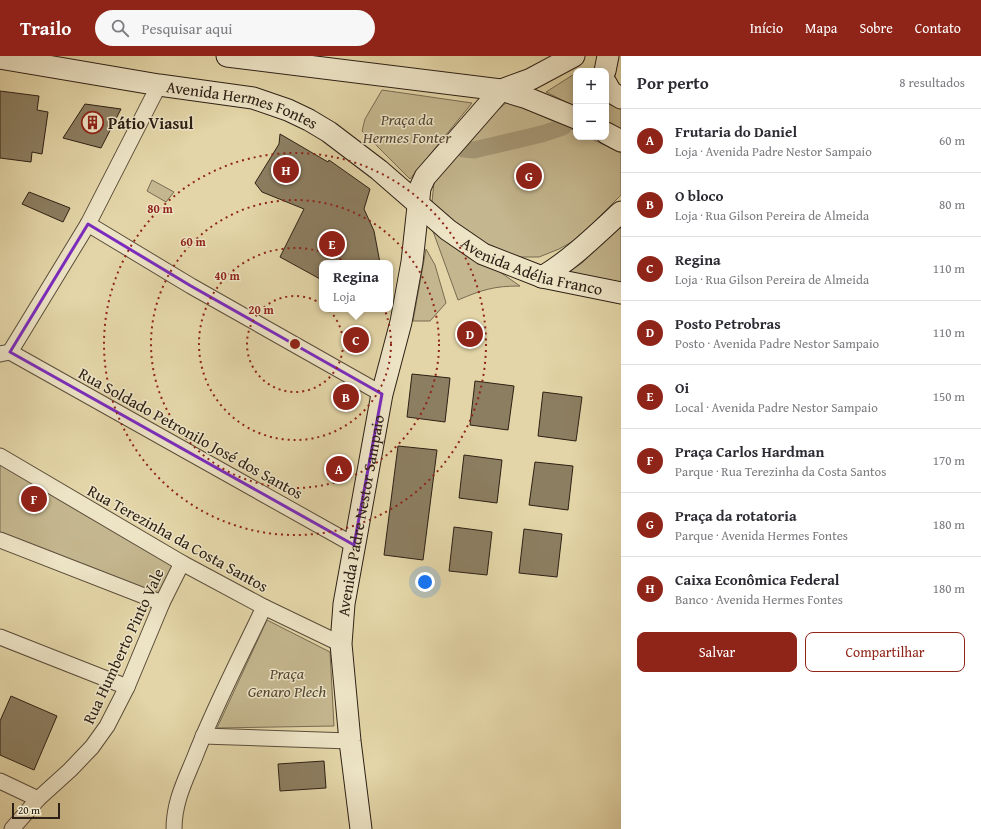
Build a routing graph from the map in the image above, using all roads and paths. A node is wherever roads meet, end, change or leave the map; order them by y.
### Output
1 (227, 56) edge
2 (574, 56) edge
3 (608, 56) edge
4 (0, 58) edge
5 (606, 68) edge
6 (159, 84) junction
7 (609, 89) edge
8 (501, 90) junction
9 (621, 98) edge
10 (573, 117) edge
11 (609, 135) edge
12 (621, 141) edge
13 (419, 204) junction
14 (621, 212) edge
15 (88, 224) junction
16 (448, 230) joint
17 (542, 277) junction
18 (621, 293) edge
19 (5, 353) edge
20 (382, 394) junction
21 (0, 456) edge
22 (0, 540) edge
23 (354, 545) junction
24 (182, 563) junction
25 (162, 603) junction
26 (264, 607) junction
27 (0, 637) edge
28 (340, 644) junction
29 (126, 687) junction
30 (203, 736) junction
31 (350, 740) junction
32 (0, 781) edge
33 (38, 799) junction
34 (12, 829) edge
35 (174, 829) edge
36 (361, 829) edge

1 - 8 main road
2 - 8 main road
3 - 5 main road
4 - 6 main road, Avenida Hermes Fontes
6 - 13 main road, Avenida Hermes Fontes
6 - 15 street
7 - 9 main road
8 - 10 main road
8 - 13 main road, Avenida Padre Nestor Sampaio
11 - 12 main road
13 - 16 main road, Avenida Hermes Fontes
13 - 20 main road, Avenida Padre Nestor Sampaio
14 - 17 main road
15 - 19 street
15 - 20 street
16 - 17 main road, Avenida Adélia Franco
17 - 18 main road, Avenida Adélia Franco
19 - 23 street, Rua Soldado Petronilo José dos Santos
20 - 23 main road, Avenida Padre Nestor Sampaio
21 - 24 street, Rua Terezinha da Costa Santos
22 - 25 street
23 - 28 main road, Avenida Padre Nestor Sampaio
24 - 25 street, Rua Humberto Pinto Vale
24 - 26 street, Rua Terezinha da Costa Santos
25 - 29 street, Rua Humberto Pinto Vale
26 - 28 street, Rua Terezinha da Costa Santos
26 - 30 street
27 - 29 street
28 - 31 main road, Avenida Padre Nestor Sampaio
29 - 33 street, Rua Humberto Pinto Vale
30 - 31 street
30 - 35 street
31 - 36 main road, Avenida Padre Nestor Sampaio
32 - 33 street
33 - 34 street, Rua Humberto Pinto Vale

